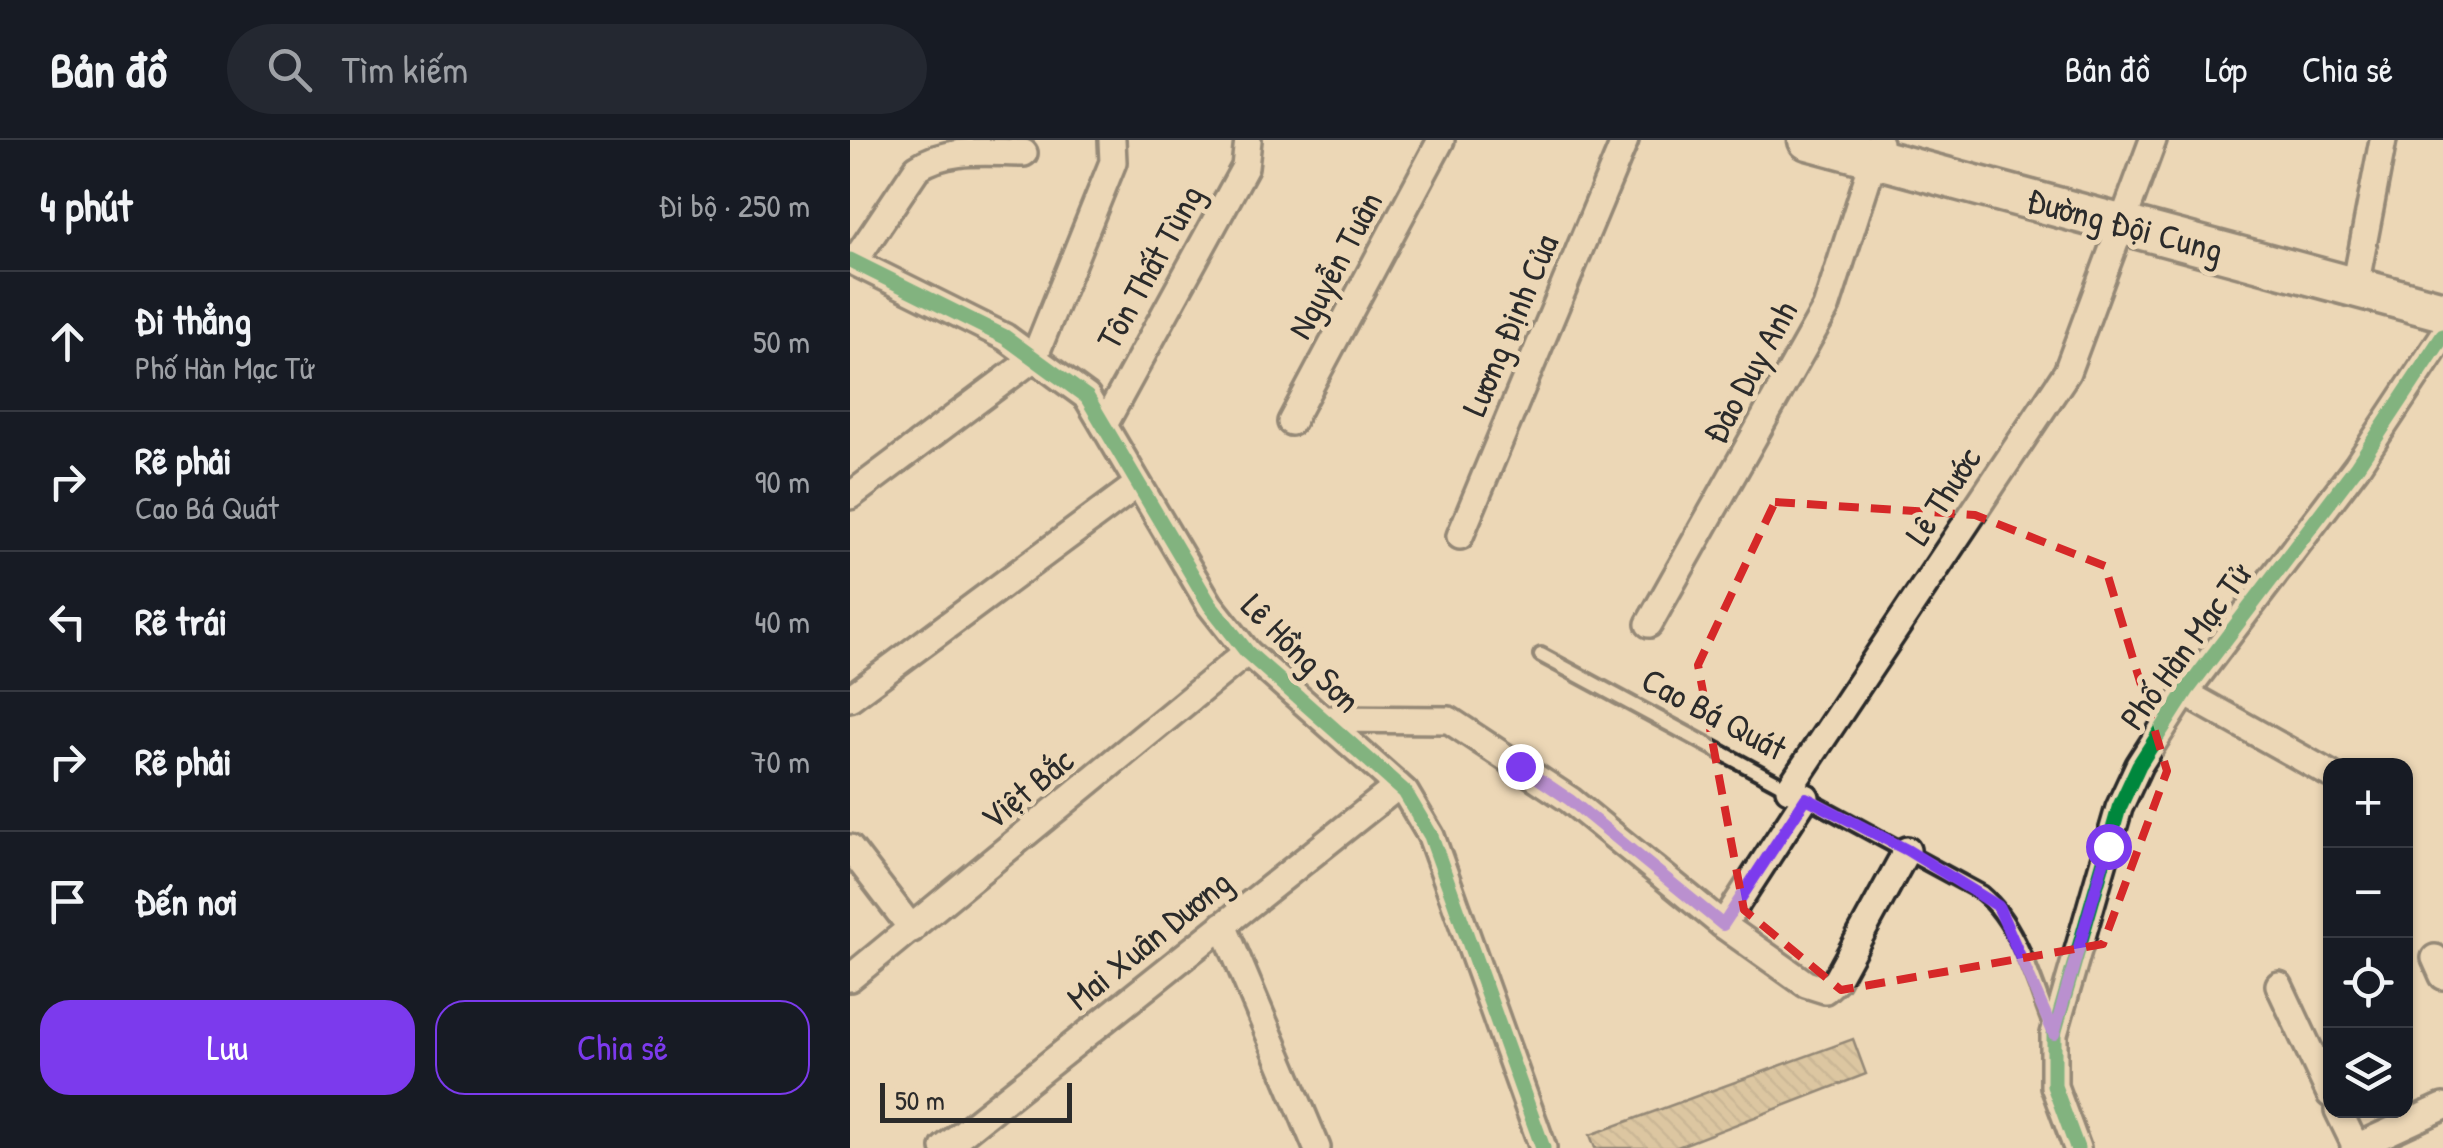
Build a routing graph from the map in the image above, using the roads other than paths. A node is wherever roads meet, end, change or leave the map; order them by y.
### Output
1 (1112, 140) edge
2 (1248, 140) edge
3 (1441, 140) edge
4 (1625, 140) edge
5 (1808, 140) edge
6 (2153, 140) edge
7 (2383, 140) edge
8 (1877, 149) edge
9 (1024, 152) dead end
10 (2123, 225) junction
11 (852, 261) edge
12 (2355, 287) junction
13 (2443, 310) edge
14 (2443, 336) edge
15 (1034, 358) junction
16 (1291, 422) dead end
17 (1104, 425) junction
18 (1138, 484) junction
19 (850, 496) edge
20 (1460, 536) dead end
21 (1650, 624) dead end
22 (1248, 652) junction
23 (1541, 655) dead end
24 (2185, 693) junction
25 (850, 698) edge
26 (1323, 719) junction
27 (2323, 770) edge
28 (1398, 786) junction
29 (1798, 793) junction
30 (850, 848) edge
31 (1907, 850) junction
32 (1723, 925) junction
33 (1223, 926) junction
34 (912, 929) junction
35 (850, 978) edge
36 (2278, 985) dead end
37 (2054, 1034) junction
38 (2323, 1079) edge
39 (2443, 1107) edge
40 (2342, 1118) edge
41 (944, 1148) edge
42 (1317, 1148) edge
43 (1544, 1148) edge
44 (2077, 1148) edge
45 (2355, 1148) edge

1 - 15 street
2 - 17 street, Tôn Thất Tùng
3 - 16 street, Nguyễn Tuân
4 - 20 street, Lương Định Của
5 - 8 main road, Đường Đội Cung
6 - 10 street, Lê Thước
7 - 12 street
8 - 10 main road, Đường Đội Cung
8 - 21 street, Đào Duy Anh
9 - 11 street
10 - 12 main road, Đường Đội Cung
10 - 29 street, Lê Thước
11 - 15 street, Lê Hồng Sơn
12 - 13 main road, Đường Đội Cung
14 - 24 street, Phố Hàn Mạc Tử
15 - 17 street, Lê Hồng Sơn
15 - 19 street
17 - 18 street, Lê Hồng Sơn
18 - 22 street, Lê Hồng Sơn
18 - 25 street
22 - 26 street, Lê Hồng Sơn
22 - 34 street, Việt Bắc
23 - 29 lane, Cao Bá Quát
24 - 27 street
24 - 37 street, Phố Hàn Mạc Tử
26 - 28 street, Lê Hồng Sơn
26 - 32 street
28 - 33 street, Mai Xuân Dương
28 - 43 street, Lê Hồng Sơn
29 - 31 lane, Cao Bá Quát
29 - 32 street, Lê Thước
30 - 34 street
31 - 32 street
31 - 37 lane, Cao Bá Quát
33 - 41 street, Mai Xuân Dương
33 - 42 street
34 - 35 street, Việt Bắc
36 - 38 street
37 - 44 street, Phố Hàn Mạc Tử
39 - 45 street
40 - 45 street

